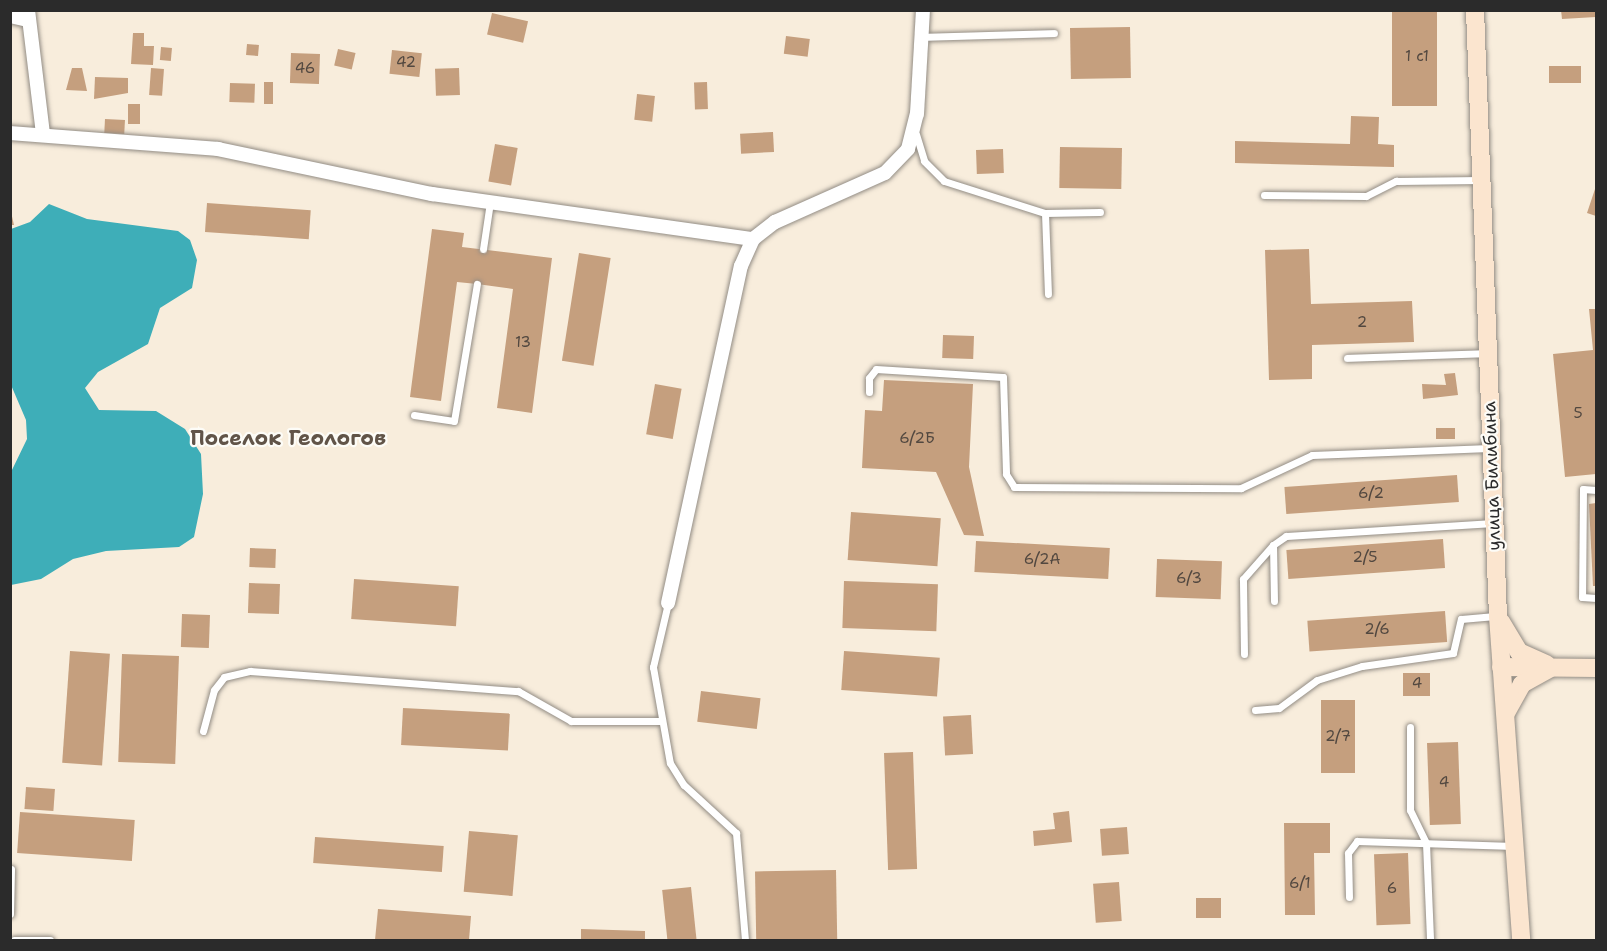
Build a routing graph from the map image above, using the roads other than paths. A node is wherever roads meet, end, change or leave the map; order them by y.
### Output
1 (923, 10) edge
2 (1475, 10) edge
3 (10, 15) edge
4 (28, 15) edge
5 (1054, 33) dead end
6 (922, 37) junction
7 (914, 126) junction
8 (10, 133) edge
9 (43, 134) junction
10 (1481, 180) junction
11 (1264, 195) dead end
12 (490, 202) junction
13 (1100, 212) dead end
14 (1045, 213) junction
15 (753, 239) junction
16 (483, 249) dead end
17 (477, 284) dead end
18 (1048, 294) dead end
19 (1487, 353) junction
20 (1347, 358) dead end
21 (869, 392) dead end
22 (414, 415) dead end
23 (1491, 448) junction
24 (1596, 490) edge
25 (1494, 523) junction
26 (1273, 545) junction
27 (1596, 598) edge
28 (1274, 601) dead end
29 (668, 603) joint
30 (1498, 616) junction
31 (1244, 654) dead end
32 (1501, 667) junction
33 (1554, 667) junction
34 (1596, 668) edge
35 (1255, 710) dead end
36 (1504, 718) junction
37 (662, 721) junction
38 (1410, 727) dead end
39 (203, 731) dead end
40 (1426, 843) junction
41 (1514, 846) junction
42 (11, 869) edge
43 (1349, 897) dead end
44 (10, 915) edge
45 (14, 940) edge
46 (50, 940) edge
47 (746, 940) edge
48 (1430, 940) edge
49 (1521, 940) edge

1 - 6 street
2 - 10 main road, улица Билибина
3 - 4 street
4 - 9 street
5 - 6 lane
6 - 7 street
7 - 14 lane
7 - 15 street
8 - 9 street
9 - 12 street
10 - 11 lane
10 - 19 main road, улица Билибина
12 - 15 street
12 - 16 lane
13 - 14 lane
14 - 18 lane
15 - 29 street
17 - 22 lane
19 - 20 lane
19 - 23 main road, улица Билибина
21 - 23 lane
23 - 25 main road, улица Билибина
24 - 27 lane
25 - 26 lane
25 - 30 main road, улица Билибина
26 - 28 lane
26 - 31 lane
29 - 37 lane
30 - 32 main road, улица Билибина
30 - 33 main road
30 - 35 lane
32 - 33 main road
32 - 36 main road, улица Билибина
33 - 34 main road
33 - 36 main road
36 - 41 main road, улица Билибина
37 - 39 lane
37 - 47 lane
38 - 40 lane
40 - 41 lane
40 - 43 lane
40 - 48 lane
41 - 49 main road, улица Билибина
42 - 44 lane
45 - 46 lane

